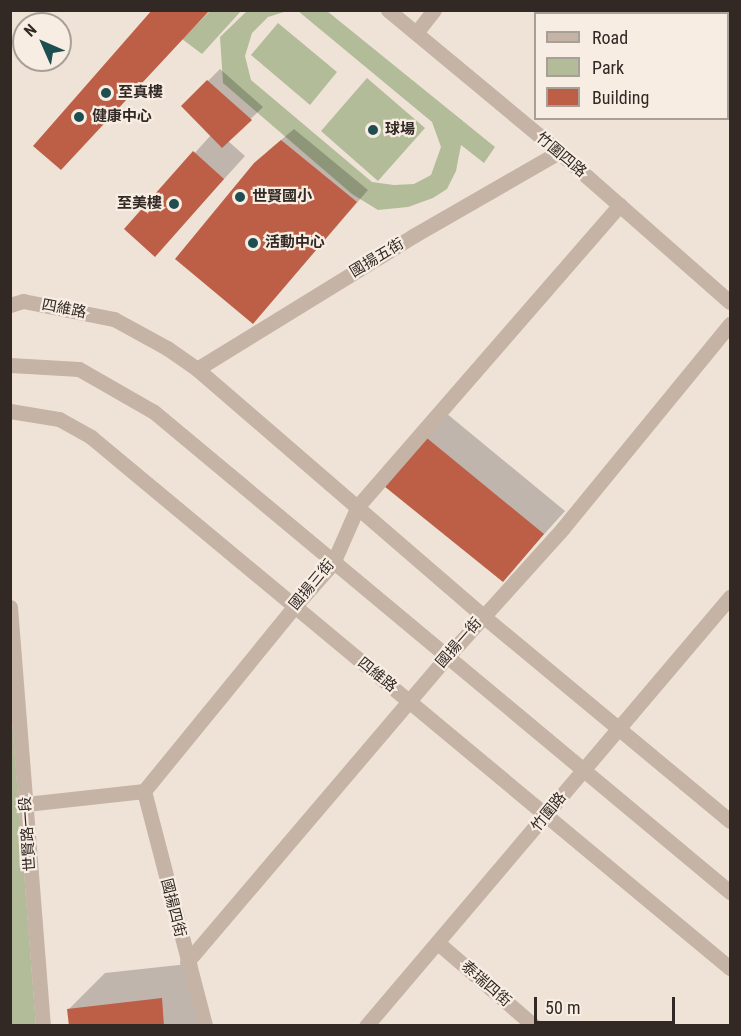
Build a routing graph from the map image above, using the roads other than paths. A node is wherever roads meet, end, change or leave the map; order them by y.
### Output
1 (388, 10) edge
2 (434, 10) edge
3 (416, 33) junction
4 (531, 121) edge
5 (559, 152) junction
6 (620, 205) junction
7 (730, 302) edge
8 (10, 305) edge
9 (730, 324) edge
10 (10, 365) edge
11 (196, 369) junction
12 (10, 411) edge
13 (358, 506) junction
14 (333, 563) junction
15 (730, 597) edge
16 (10, 607) edge
17 (293, 608) junction
18 (483, 616) junction
19 (725, 616) edge
20 (447, 657) junction
21 (409, 701) junction
22 (619, 727) junction
23 (582, 771) junction
24 (144, 791) junction
25 (26, 804) junction
26 (546, 817) junction
27 (730, 821) edge
28 (730, 892) edge
29 (438, 943) junction
30 (187, 962) junction
31 (730, 968) edge
32 (43, 1026) edge
33 (205, 1026) edge
34 (366, 1026) edge
35 (534, 1026) edge

1 - 3 street, 竹圍四路
2 - 3 street
3 - 4 street, 竹圍四路
4 - 5 street, 竹圍四路
5 - 6 street, 竹圍四路
5 - 11 street, 國揚五街
6 - 7 street, 竹圍四路
6 - 13 street, 國揚三街
8 - 11 street, 四維路
9 - 18 street, 國揚一街
10 - 14 street
11 - 13 street, 四維路
12 - 17 street, 四維路
13 - 14 street, 國揚三街
13 - 18 street, 四維路
14 - 17 street, 國揚三街
14 - 20 street
15 - 19 street, 竹圍路
16 - 25 street, 世賢路一段
17 - 21 street, 四維路
17 - 24 street, 國揚三街
18 - 20 street, 國揚一街
18 - 22 street, 四維路
19 - 22 street, 竹圍路
20 - 21 street, 國揚一街
20 - 23 street
21 - 26 street, 四維路
21 - 30 street, 國揚一街
22 - 23 street, 竹圍路
22 - 27 street, 四維路
23 - 26 street, 竹圍路
23 - 28 street
24 - 25 street
24 - 30 street, 國揚四街
25 - 32 street, 世賢路一段
26 - 29 street, 竹圍路
26 - 31 street, 四維路
29 - 34 street, 竹圍路
29 - 35 street, 泰瑞四街
30 - 33 street, 國揚四街

